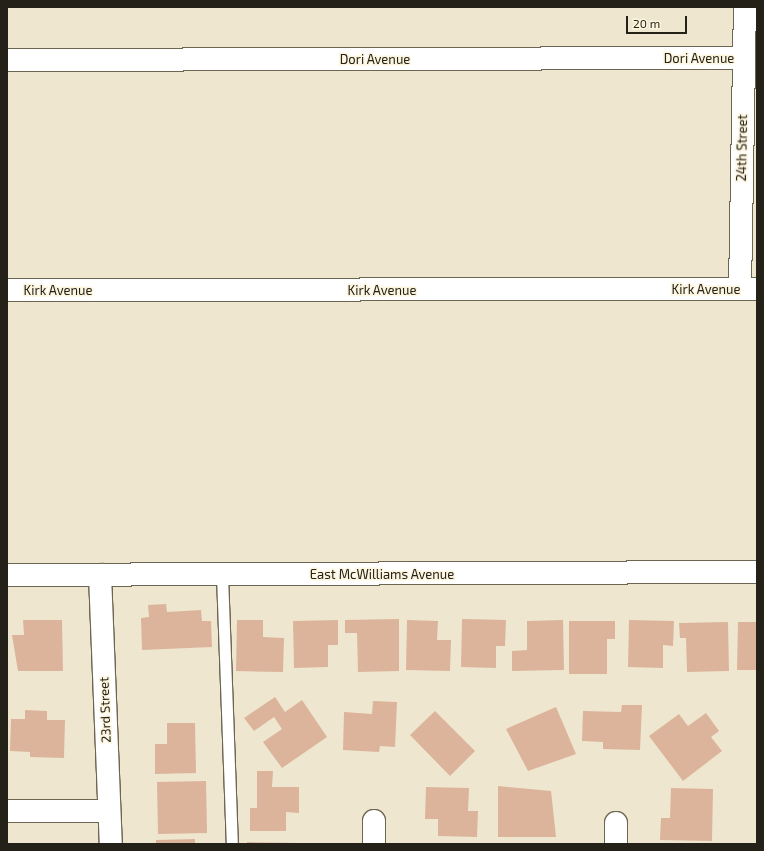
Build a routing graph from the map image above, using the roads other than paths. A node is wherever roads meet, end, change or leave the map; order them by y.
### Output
1 (745, 7) edge
2 (744, 58) junction
3 (7, 60) edge
4 (749, 289) edge
5 (7, 290) edge
6 (757, 572) edge
7 (7, 575) edge
8 (100, 575) junction
9 (222, 576) junction
10 (7, 811) edge
11 (109, 811) junction
12 (374, 821) dead end
13 (616, 823) dead end
14 (110, 844) edge
15 (232, 844) edge
16 (374, 844) edge
17 (616, 844) edge

1 - 2 street, 24th Street
2 - 3 street, Dori Avenue
2 - 4 street, 24th Street
4 - 5 street, Kirk Avenue
6 - 9 street, East McWilliams Avenue
7 - 8 street, East McWilliams Avenue
8 - 9 street, East McWilliams Avenue
8 - 11 street, 23rd Street
9 - 15 lane
10 - 11 street
11 - 14 street, 23rd Street
12 - 16 street
13 - 17 street

